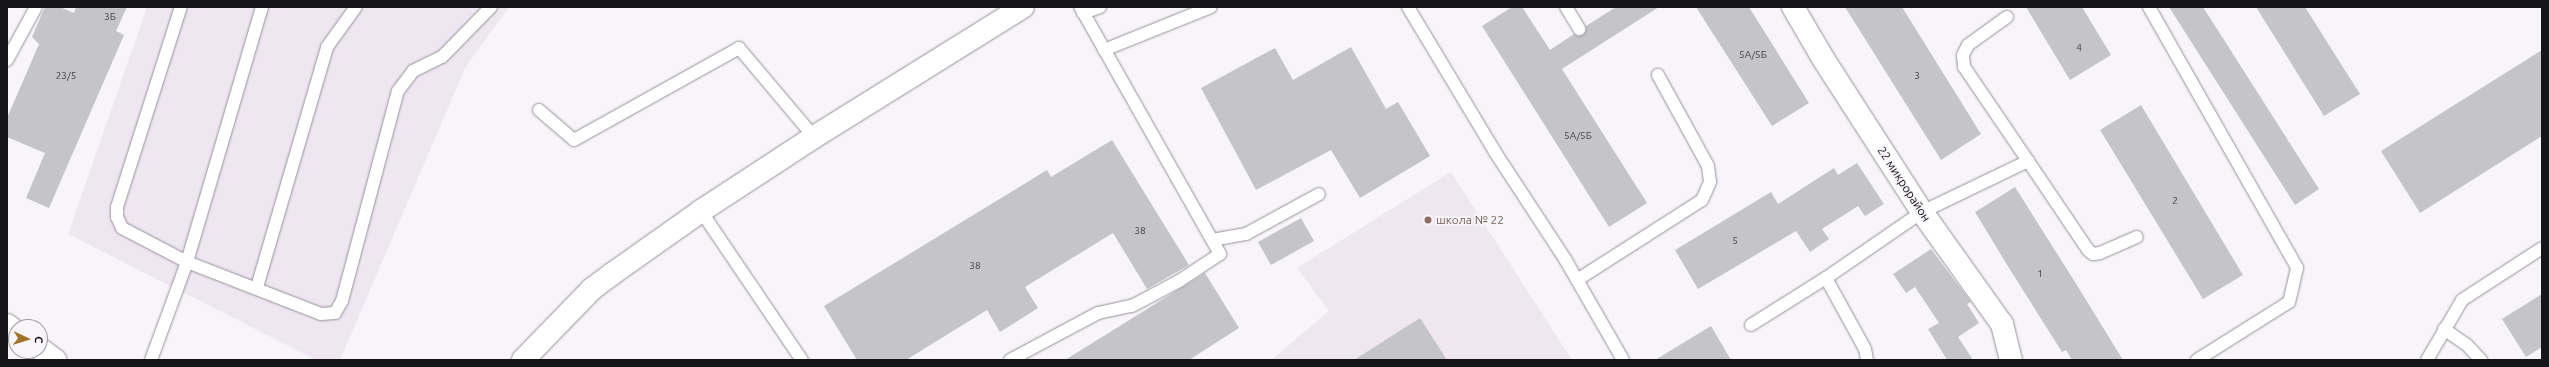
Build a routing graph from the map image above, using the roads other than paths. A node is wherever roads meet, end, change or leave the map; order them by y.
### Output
1 (36, 7) edge
2 (181, 7) edge
3 (262, 7) edge
4 (356, 7) edge
5 (491, 7) edge
6 (1023, 7) edge
7 (1100, 7) edge
8 (1211, 7) edge
9 (1408, 7) edge
10 (1566, 7) edge
11 (1793, 7) edge
12 (2149, 7) edge
13 (1082, 10) edge
14 (2007, 16) dead end
15 (1579, 29) dead end
16 (1104, 50) junction
17 (7, 60) edge
18 (1658, 75) dead end
19 (539, 110) dead end
20 (814, 137) junction
21 (2028, 161) junction
22 (1319, 194) dead end
23 (701, 211) junction
24 (1922, 212) junction
25 (2137, 237) dead end
26 (1212, 240) junction
27 (2542, 248) edge
28 (187, 262) junction
29 (1826, 278) junction
30 (1577, 280) junction
31 (257, 288) junction
32 (1751, 325) dead end
33 (2444, 329) junction
34 (151, 360) edge
35 (523, 360) edge
36 (802, 360) edge
37 (1010, 360) edge
38 (1623, 360) edge
39 (1867, 360) edge
40 (2011, 360) edge
41 (2197, 360) edge
42 (2427, 360) edge
43 (2481, 360) edge

1 - 17 lane
2 - 28 lane
3 - 28 lane
4 - 31 lane
5 - 31 lane
6 - 20 main road
7 - 13 lane
8 - 16 lane
9 - 30 lane
10 - 15 lane
11 - 24 main road, 22 микрорайон
12 - 41 lane
13 - 16 lane
14 - 21 lane
16 - 26 lane
18 - 30 lane
19 - 20 lane
20 - 23 main road
21 - 24 lane
21 - 25 lane
22 - 26 lane
23 - 35 main road
23 - 36 lane
24 - 29 lane
24 - 40 main road, 22 микрорайон
26 - 37 lane
27 - 33 lane
28 - 31 lane
28 - 34 lane
29 - 32 lane
29 - 39 lane
30 - 38 lane
33 - 42 lane
33 - 43 lane

